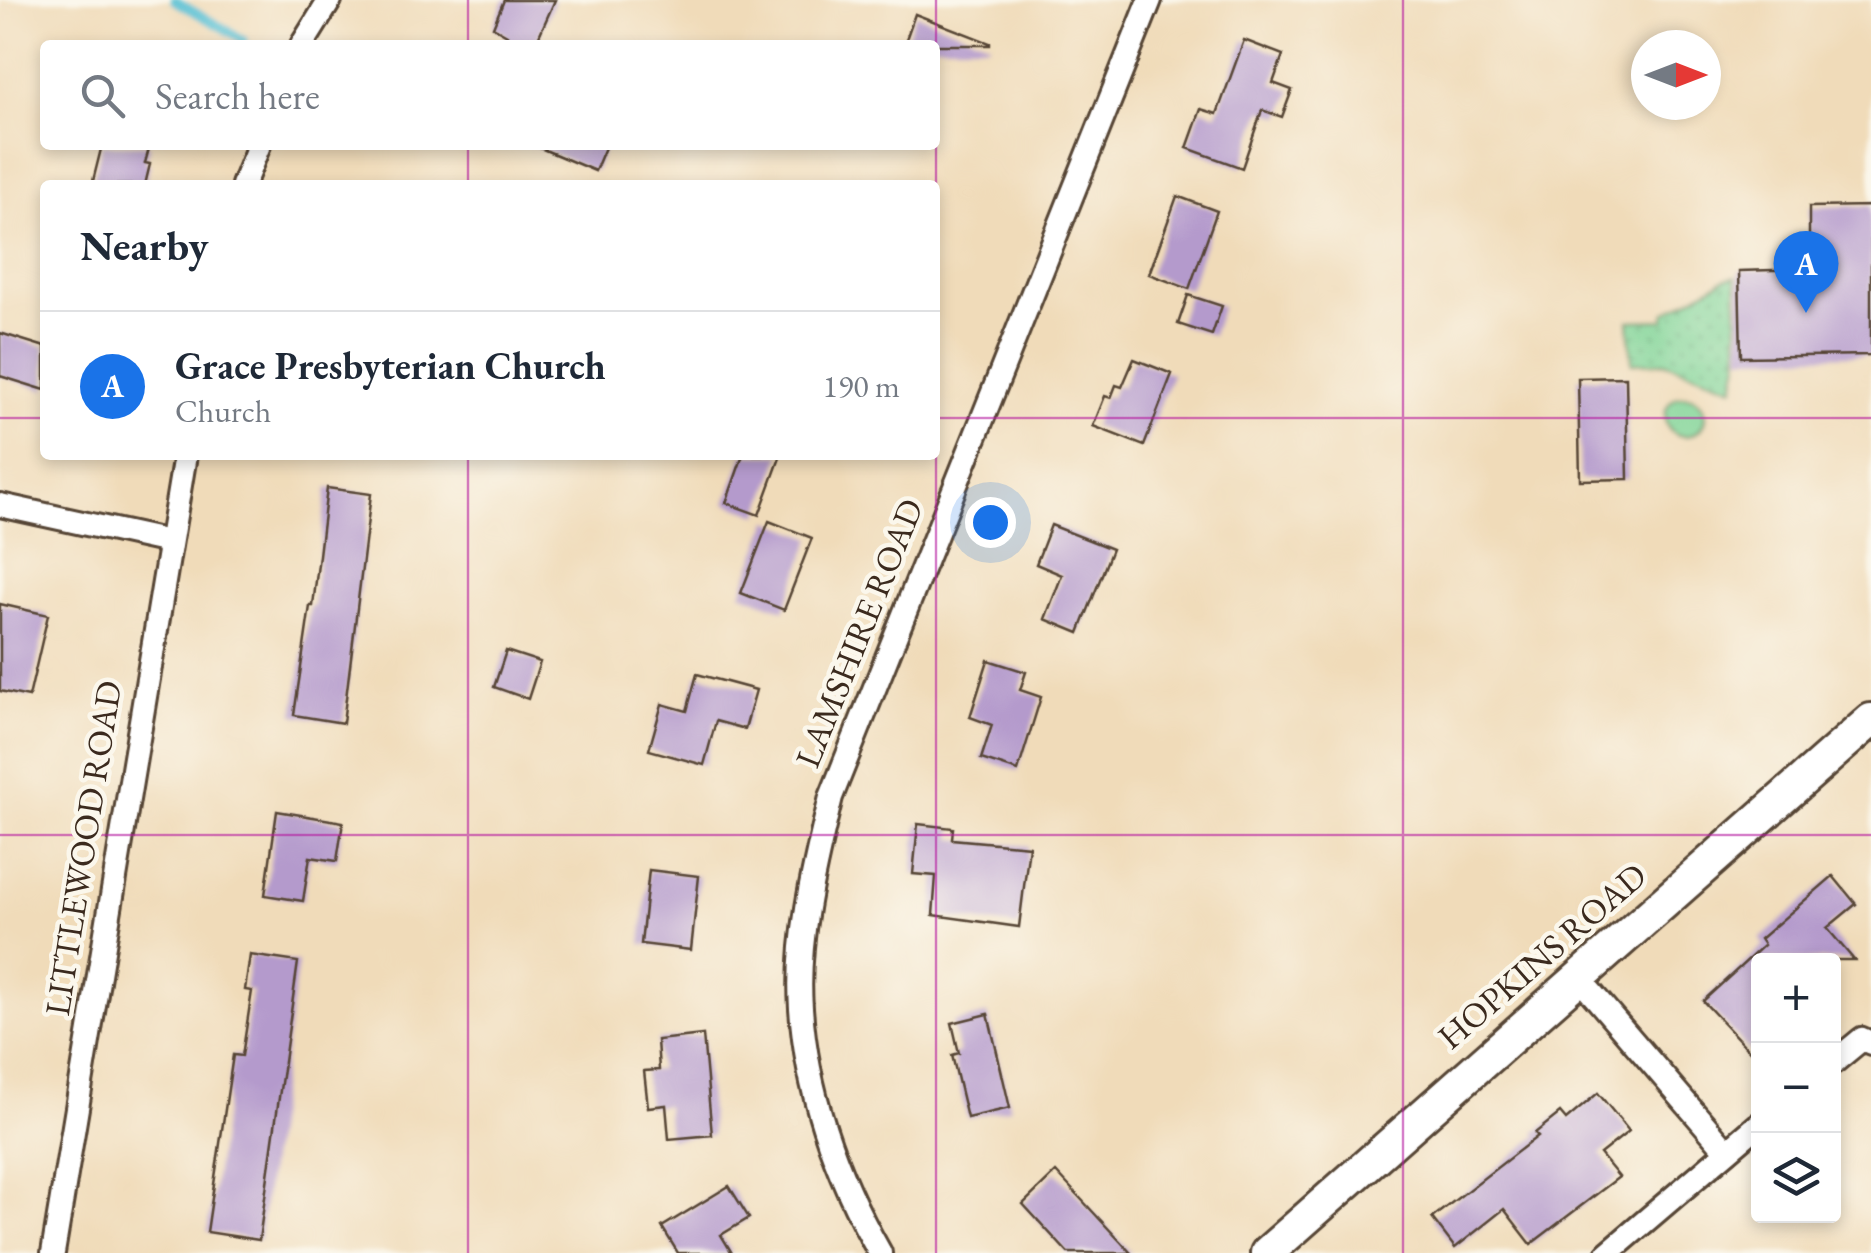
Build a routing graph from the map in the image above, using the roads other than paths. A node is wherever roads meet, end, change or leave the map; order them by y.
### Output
1 (330, 0) edge
2 (1150, 0) edge
3 (305, 40) edge
4 (257, 150) edge
5 (245, 180) edge
6 (184, 460) edge
7 (0, 505) edge
8 (168, 542) junction
9 (1871, 720) edge
10 (1578, 977) junction
11 (1871, 1043) edge
12 (1841, 1056) edge
13 (1751, 1131) edge
14 (1727, 1152) junction
15 (53, 1253) edge
16 (880, 1253) edge
17 (1267, 1253) edge
18 (1608, 1253) edge

1 - 3 street
2 - 16 street, LAMSHIRE ROAD
4 - 5 street
6 - 8 street, LITTLEWOOD ROAD
7 - 8 street
8 - 15 street, LITTLEWOOD ROAD
9 - 10 main road, HOPKINS ROAD
10 - 14 street
10 - 17 main road, HOPKINS ROAD
11 - 12 street
13 - 14 street
14 - 18 street

